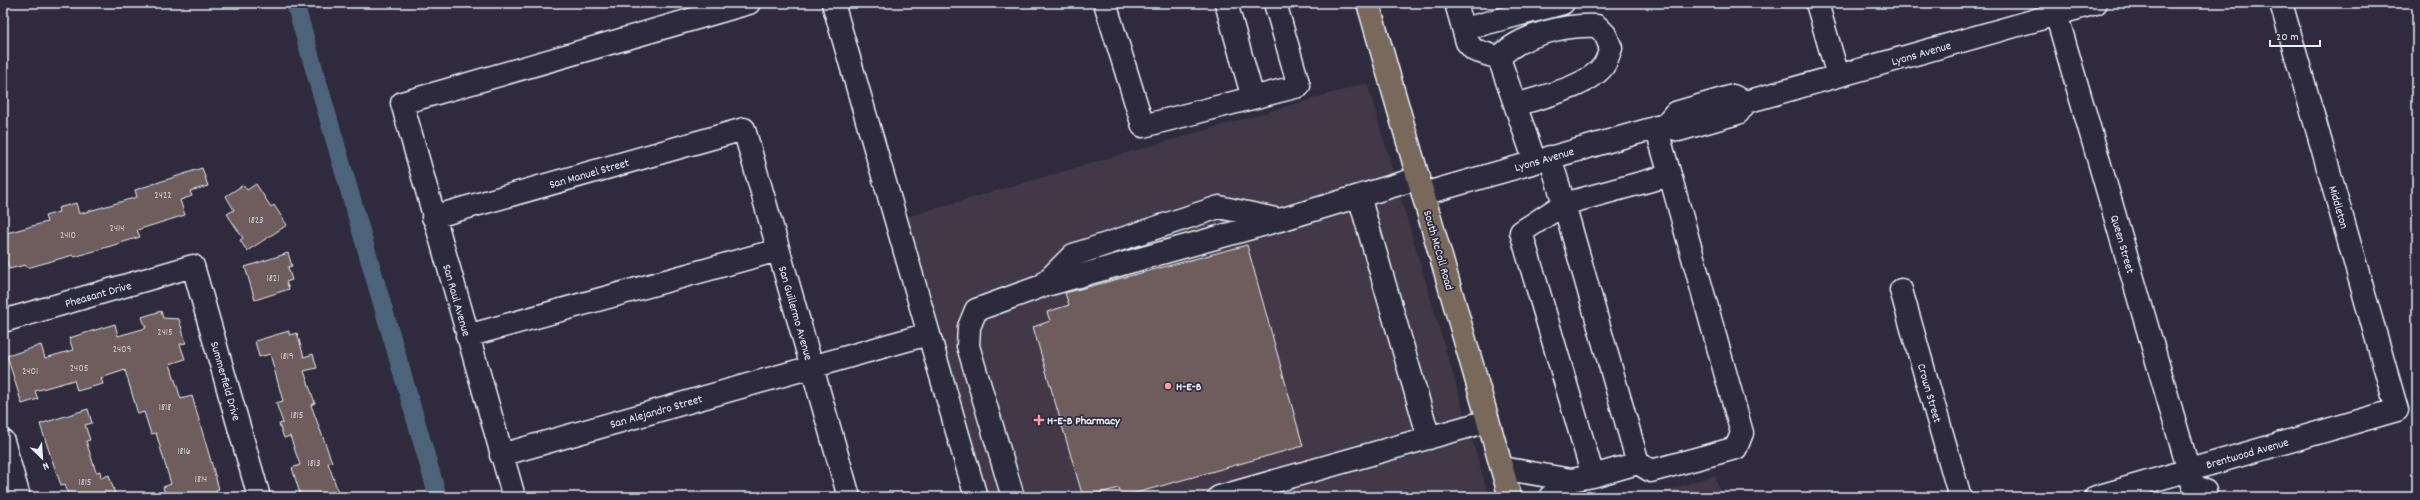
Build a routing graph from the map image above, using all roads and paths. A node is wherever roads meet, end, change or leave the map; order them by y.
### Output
1 (749, 3) edge
2 (833, 3) edge
3 (1105, 3) edge
4 (1226, 3) edge
5 (1275, 3) edge
6 (1368, 3) edge
7 (1456, 3) edge
8 (1522, 3) edge
9 (1563, 3) edge
10 (1818, 3) edge
11 (2096, 3) edge
12 (2281, 3) edge
13 (2055, 9) edge
14 (1490, 22) junction
15 (1464, 29) junction
16 (1499, 58) junction
17 (1838, 76) junction
18 (1253, 98) junction
19 (1516, 104) junction
20 (1661, 126) junction
21 (744, 129) joint
22 (1543, 159) junction
23 (1670, 175) junction
24 (1421, 186) junction
25 (1359, 196) junction
26 (1564, 204) junction
27 (433, 217) junction
28 (1280, 220) junction
29 (778, 250) junction
30 (192, 266) joint
31 (1042, 286) junction
32 (1900, 290) dead end
33 (3, 321) edge
34 (928, 334) junction
35 (467, 336) junction
36 (811, 367) junction
37 (2397, 410) joint
38 (1488, 421) junction
39 (1429, 438) junction
40 (3, 441) edge
41 (502, 455) junction
42 (1638, 463) junction
43 (1502, 468) junction
44 (1593, 476) junction
45 (1571, 480) junction
46 (2193, 487) edge
47 (19, 497) edge
48 (259, 497) edge
49 (514, 497) edge
50 (849, 497) edge
51 (976, 497) edge
52 (1013, 497) edge
53 (1219, 497) edge
54 (1510, 497) edge
55 (1550, 497) edge
56 (1960, 497) edge
57 (2096, 497) edge

1 - 27 street, San Raul Avenue
2 - 34 street
3 - 18 street
4 - 18 street
5 - 18 street
6 - 24 main road, South McColl Road
7 - 15 street
8 - 14 street
9 - 14 street
10 - 17 street
11 - 13 street, Lyons Avenue
12 - 37 street, Middleton
13 - 17 street, Lyons Avenue
13 - 46 street, Queen Street
14 - 15 street
15 - 16 street
16 - 19 street
16 - 19 street
17 - 20 street, Lyons Avenue
19 - 22 street
20 - 22 street, Lyons Avenue
20 - 23 street
21 - 27 street, San Manuel Street
21 - 29 street, San Guillermo Avenue
22 - 24 street, Lyons Avenue
22 - 26 street
23 - 26 street
23 - 42 street
24 - 25 street, Lyons Avenue
24 - 38 main road, South McColl Road
25 - 28 street, Lyons Avenue
25 - 39 street
26 - 42 street
26 - 44 street
27 - 35 street, San Raul Avenue
28 - 31 street, Lyons Avenue
28 - 31 street
29 - 35 street
29 - 36 street, San Guillermo Avenue
30 - 33 street, Pheasant Drive
30 - 48 street, Summerfield Drive
31 - 52 street, Lyons Avenue
32 - 56 street, Crown Street
34 - 36 street, San Alejandro Street
34 - 51 street
35 - 41 street, San Raul Avenue
36 - 41 street, San Alejandro Street
36 - 50 street, San Guillermo Avenue
37 - 46 street, Brentwood Avenue
38 - 39 street
38 - 43 main road, South McColl Road
39 - 53 street
40 - 47 street
41 - 49 street, San Raul Avenue
42 - 44 street
43 - 45 street
43 - 54 main road, South McColl Road
44 - 45 street
45 - 55 street
46 - 57 street, Brentwood Avenue

